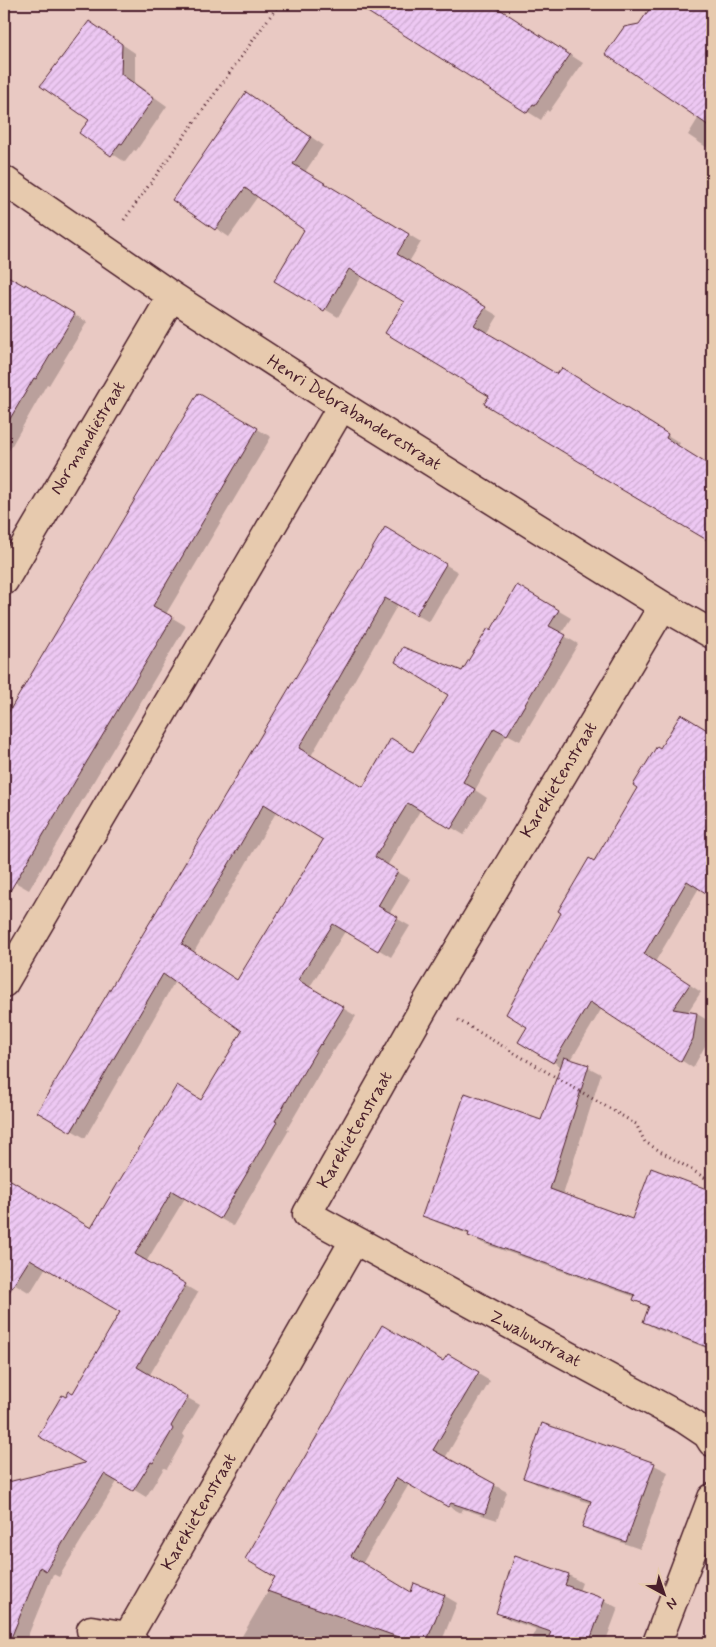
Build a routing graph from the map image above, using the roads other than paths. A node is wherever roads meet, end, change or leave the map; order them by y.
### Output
1 (4, 180) edge
2 (172, 296) junction
3 (342, 406) junction
4 (4, 581) edge
5 (663, 606) junction
6 (712, 634) edge
7 (4, 983) edge
8 (354, 1240) junction
9 (712, 1442) edge
10 (712, 1498) edge
11 (91, 1630) dead end
12 (131, 1640) edge
13 (657, 1643) edge

1 - 2 street, Henri Debrabanderestraat
2 - 3 street, Henri Debrabanderestraat
2 - 4 street, Normandiëstraat
3 - 5 street, Henri Debrabanderestraat
3 - 7 street
5 - 6 street, Henri Debrabanderestraat
5 - 8 street, Karekietenstraat
8 - 9 street, Zwaluwstraat
8 - 12 street, Karekietenstraat
10 - 13 street
11 - 12 street, Karekietenstraat

